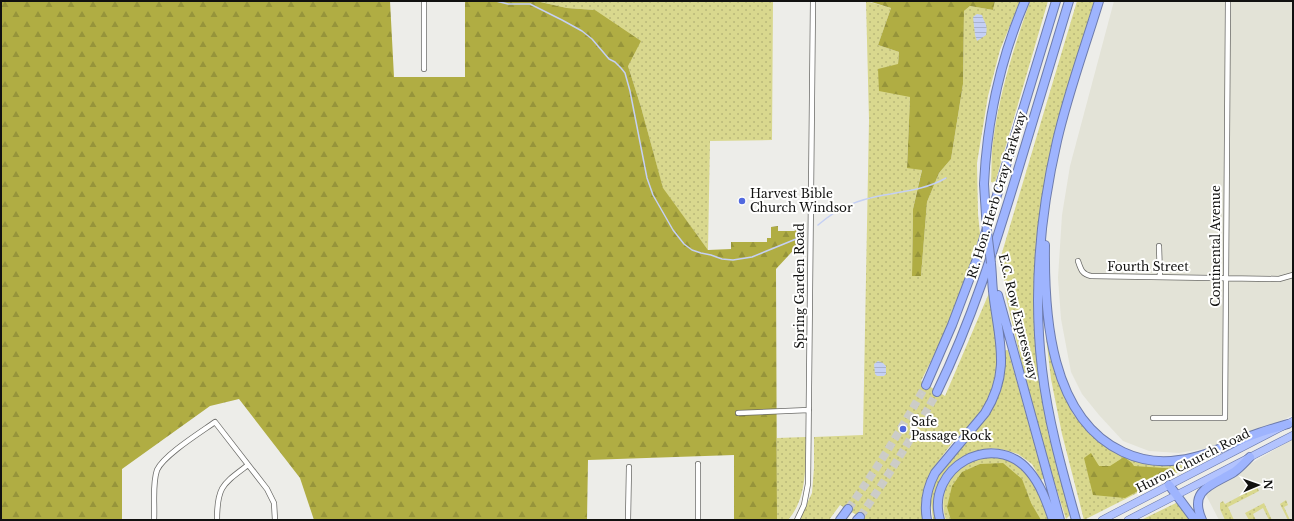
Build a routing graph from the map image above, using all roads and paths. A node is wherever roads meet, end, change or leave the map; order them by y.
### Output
1 (424, 1) edge
2 (813, 1) edge
3 (1026, 1) edge
4 (1056, 1) edge
5 (1069, 1) edge
6 (1099, 1) edge
7 (1228, 1) edge
8 (424, 69) dead end
9 (1047, 190) junction
10 (1159, 246) dead end
11 (1078, 261) dead end
12 (1293, 275) edge
13 (1160, 277) junction
14 (1226, 277) junction
15 (996, 297) junction
16 (926, 385) tunnel mouth
17 (937, 392) tunnel mouth
18 (810, 410) junction
19 (738, 413) dead end
20 (1153, 418) dead end
21 (1291, 423) edge
22 (1293, 435) edge
23 (1250, 457) junction
24 (698, 464) dead end
25 (248, 465) junction
26 (629, 467) dead end
27 (1169, 486) junction
28 (1177, 495) junction
29 (848, 509) tunnel mouth
30 (1076, 519) edge
31 (154, 520) edge
32 (217, 520) edge
33 (275, 520) edge
34 (628, 520) edge
35 (698, 520) edge
36 (797, 520) edge
37 (840, 520) edge
38 (927, 520) edge
39 (940, 520) edge
40 (1053, 520) edge
41 (1060, 520) edge
42 (1102, 520) edge
43 (1128, 520) edge
44 (1195, 520) edge
45 (1202, 520) edge

1 - 8 street
2 - 18 street, Spring Garden Road
3 - 15 highway, E.C. Row Expressway, bridge
4 - 16 highway, Rt. Hon. Herb Gray Parkway
5 - 17 highway, Rt. Hon. Herb Gray Parkway
6 - 9 highway, E.C. Row Expressway
7 - 14 street, Continental Avenue
9 - 21 highway
9 - 30 highway, E.C. Row Expressway
10 - 13 street
11 - 13 street, Fourth Street
12 - 14 street, Fourth Street
13 - 14 street, Fourth Street
14 - 20 street, Continental Avenue
15 - 38 highway
15 - 41 highway, E.C. Row Expressway
18 - 19 street
18 - 36 street, Spring Garden Road
21 - 27 highway, Huron Church Road
22 - 23 highway, Huron Church Road
23 - 28 highway, Huron Church Road
23 - 45 highway
24 - 35 street
25 - 31 street
25 - 32 street
25 - 33 street
26 - 34 street
27 - 28 highway
27 - 42 highway, Huron Church Road
28 - 43 highway, Huron Church Road
28 - 44 highway
29 - 37 highway
39 - 40 highway

